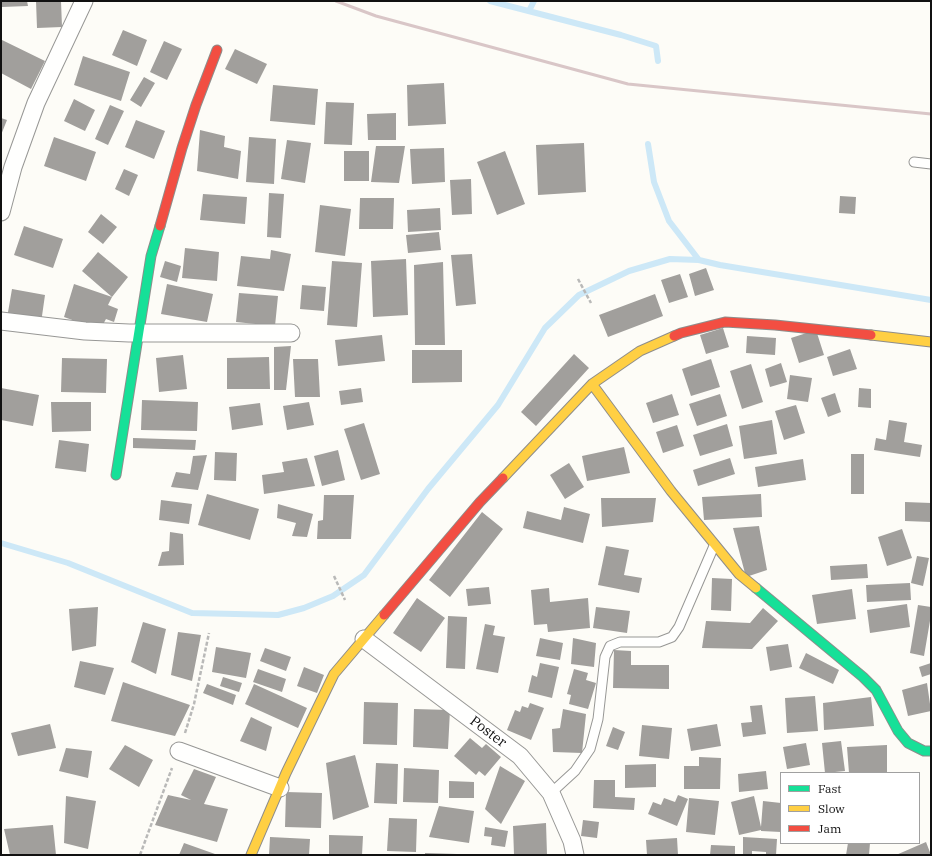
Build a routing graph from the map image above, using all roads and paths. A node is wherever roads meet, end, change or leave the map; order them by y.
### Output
1 (84, 1) edge
2 (217, 50) dead end
3 (914, 162) dead end
4 (931, 164) edge
5 (1, 212) edge
6 (578, 279) dead end
7 (591, 303) dead end
8 (1, 321) edge
9 (138, 333) junction
10 (291, 333) dead end
11 (931, 342) edge
12 (592, 384) junction
13 (116, 475) dead end
14 (714, 544) junction
15 (334, 576) dead end
16 (345, 600) dead end
17 (364, 639) junction
18 (931, 750) edge
19 (179, 751) dead end
20 (280, 788) junction
21 (551, 793) junction
22 (251, 855) edge
23 (575, 855) edge

1 - 5 street
2 - 9 street
3 - 4 lane
6 - 7 path
8 - 9 street
9 - 10 street
9 - 13 street
11 - 12 street
12 - 14 street
12 - 17 street
14 - 18 street
14 - 21 lane
15 - 16 path
17 - 20 street
17 - 21 street, Poster
19 - 20 street
20 - 22 street
21 - 23 street, Poster

